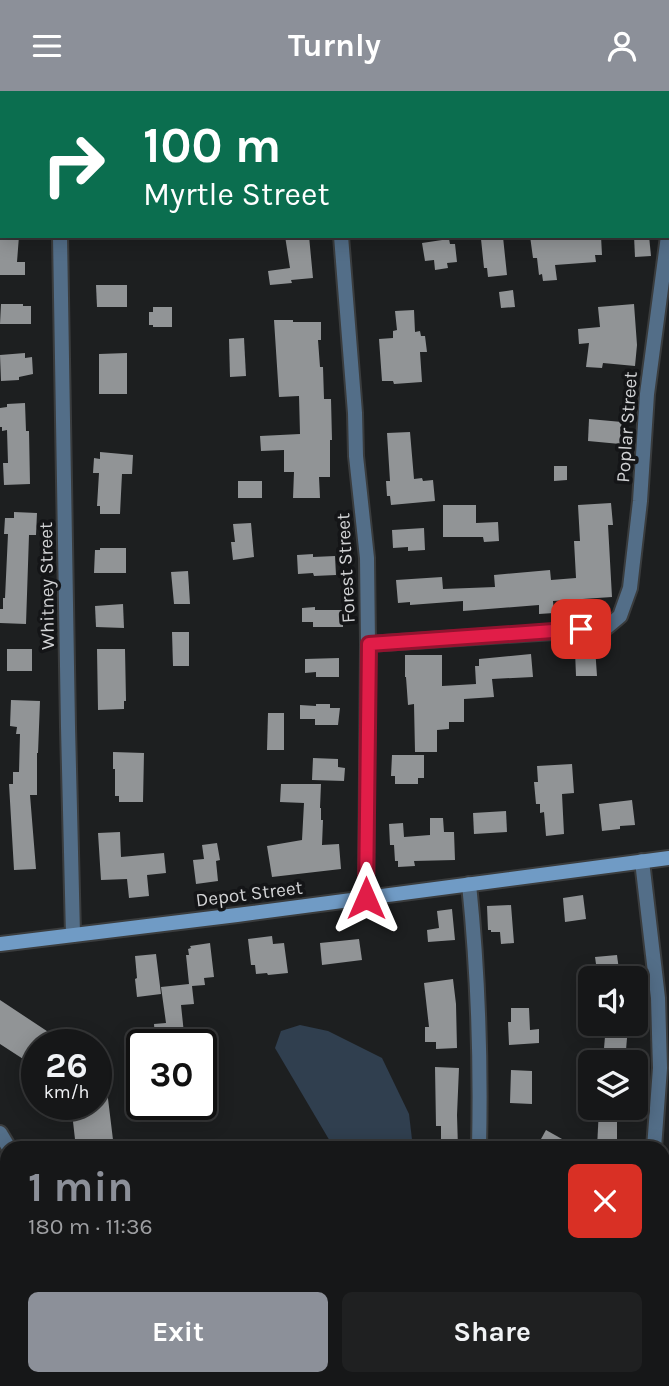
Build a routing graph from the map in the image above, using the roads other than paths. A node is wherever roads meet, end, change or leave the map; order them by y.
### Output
1 (60, 238) edge
2 (341, 238) edge
3 (668, 238) edge
4 (369, 644) junction
5 (669, 858) edge
6 (642, 861) junction
7 (469, 884) junction
8 (366, 898) junction
9 (73, 935) junction
10 (0, 944) edge
11 (479, 1141) edge
12 (655, 1141) edge

1 - 9 street, Whitney Street
2 - 4 street, Forest Street
3 - 4 street, Poplar Street
4 - 8 street, Forest Street
5 - 6 main road, Depot Street
6 - 7 main road, Depot Street
6 - 12 street
7 - 8 main road, Depot Street
7 - 11 street
8 - 9 main road, Depot Street
9 - 10 main road, Depot Street

